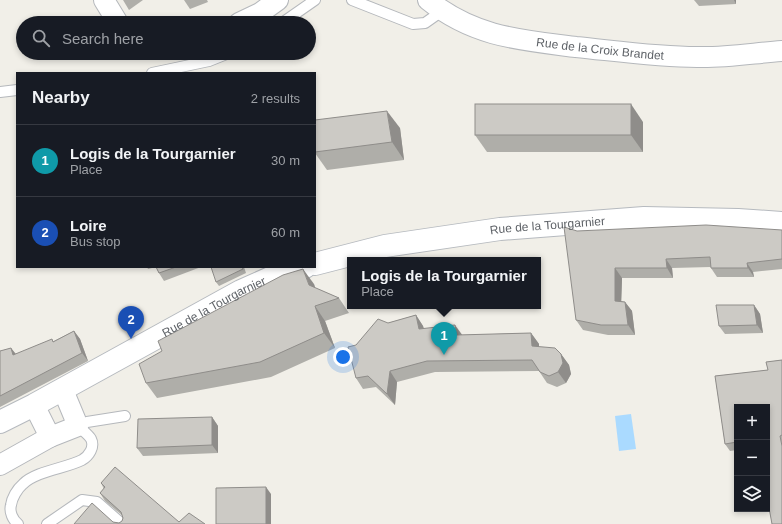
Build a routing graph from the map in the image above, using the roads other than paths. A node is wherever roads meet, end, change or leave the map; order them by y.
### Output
1 (104, 0) edge
2 (278, 0) edge
3 (315, 0) edge
4 (352, 0) edge
5 (435, 5) edge
6 (114, 16) edge
7 (254, 16) edge
8 (292, 16) edge
9 (782, 51) edge
10 (212, 60) edge
11 (157, 72) edge
12 (16, 90) edge
13 (0, 92) edge
14 (782, 223) edge
15 (316, 264) edge
16 (301, 268) edge
17 (63, 390) junction
18 (34, 405) junction
19 (125, 416) dead end
20 (0, 422) edge
21 (78, 426) junction
22 (50, 437) junction
23 (0, 465) edge
24 (18, 524) edge
25 (47, 524) edge
26 (122, 524) edge

1 - 6 street
2 - 7 street
3 - 8 lane
4 - 5 lane
5 - 9 street, Rue de la Croix Brandet
10 - 11 lane
12 - 13 lane
14 - 15 street, Rue de la Tourgarnier
16 - 17 street, Rue de la Tourgarnier
17 - 18 street, Rue de la Tourgarnier
17 - 21 street
18 - 20 street, Rue de la Tourgarnier
18 - 22 street
19 - 21 lane
21 - 22 street
21 - 24 lane
22 - 23 street
25 - 26 lane

